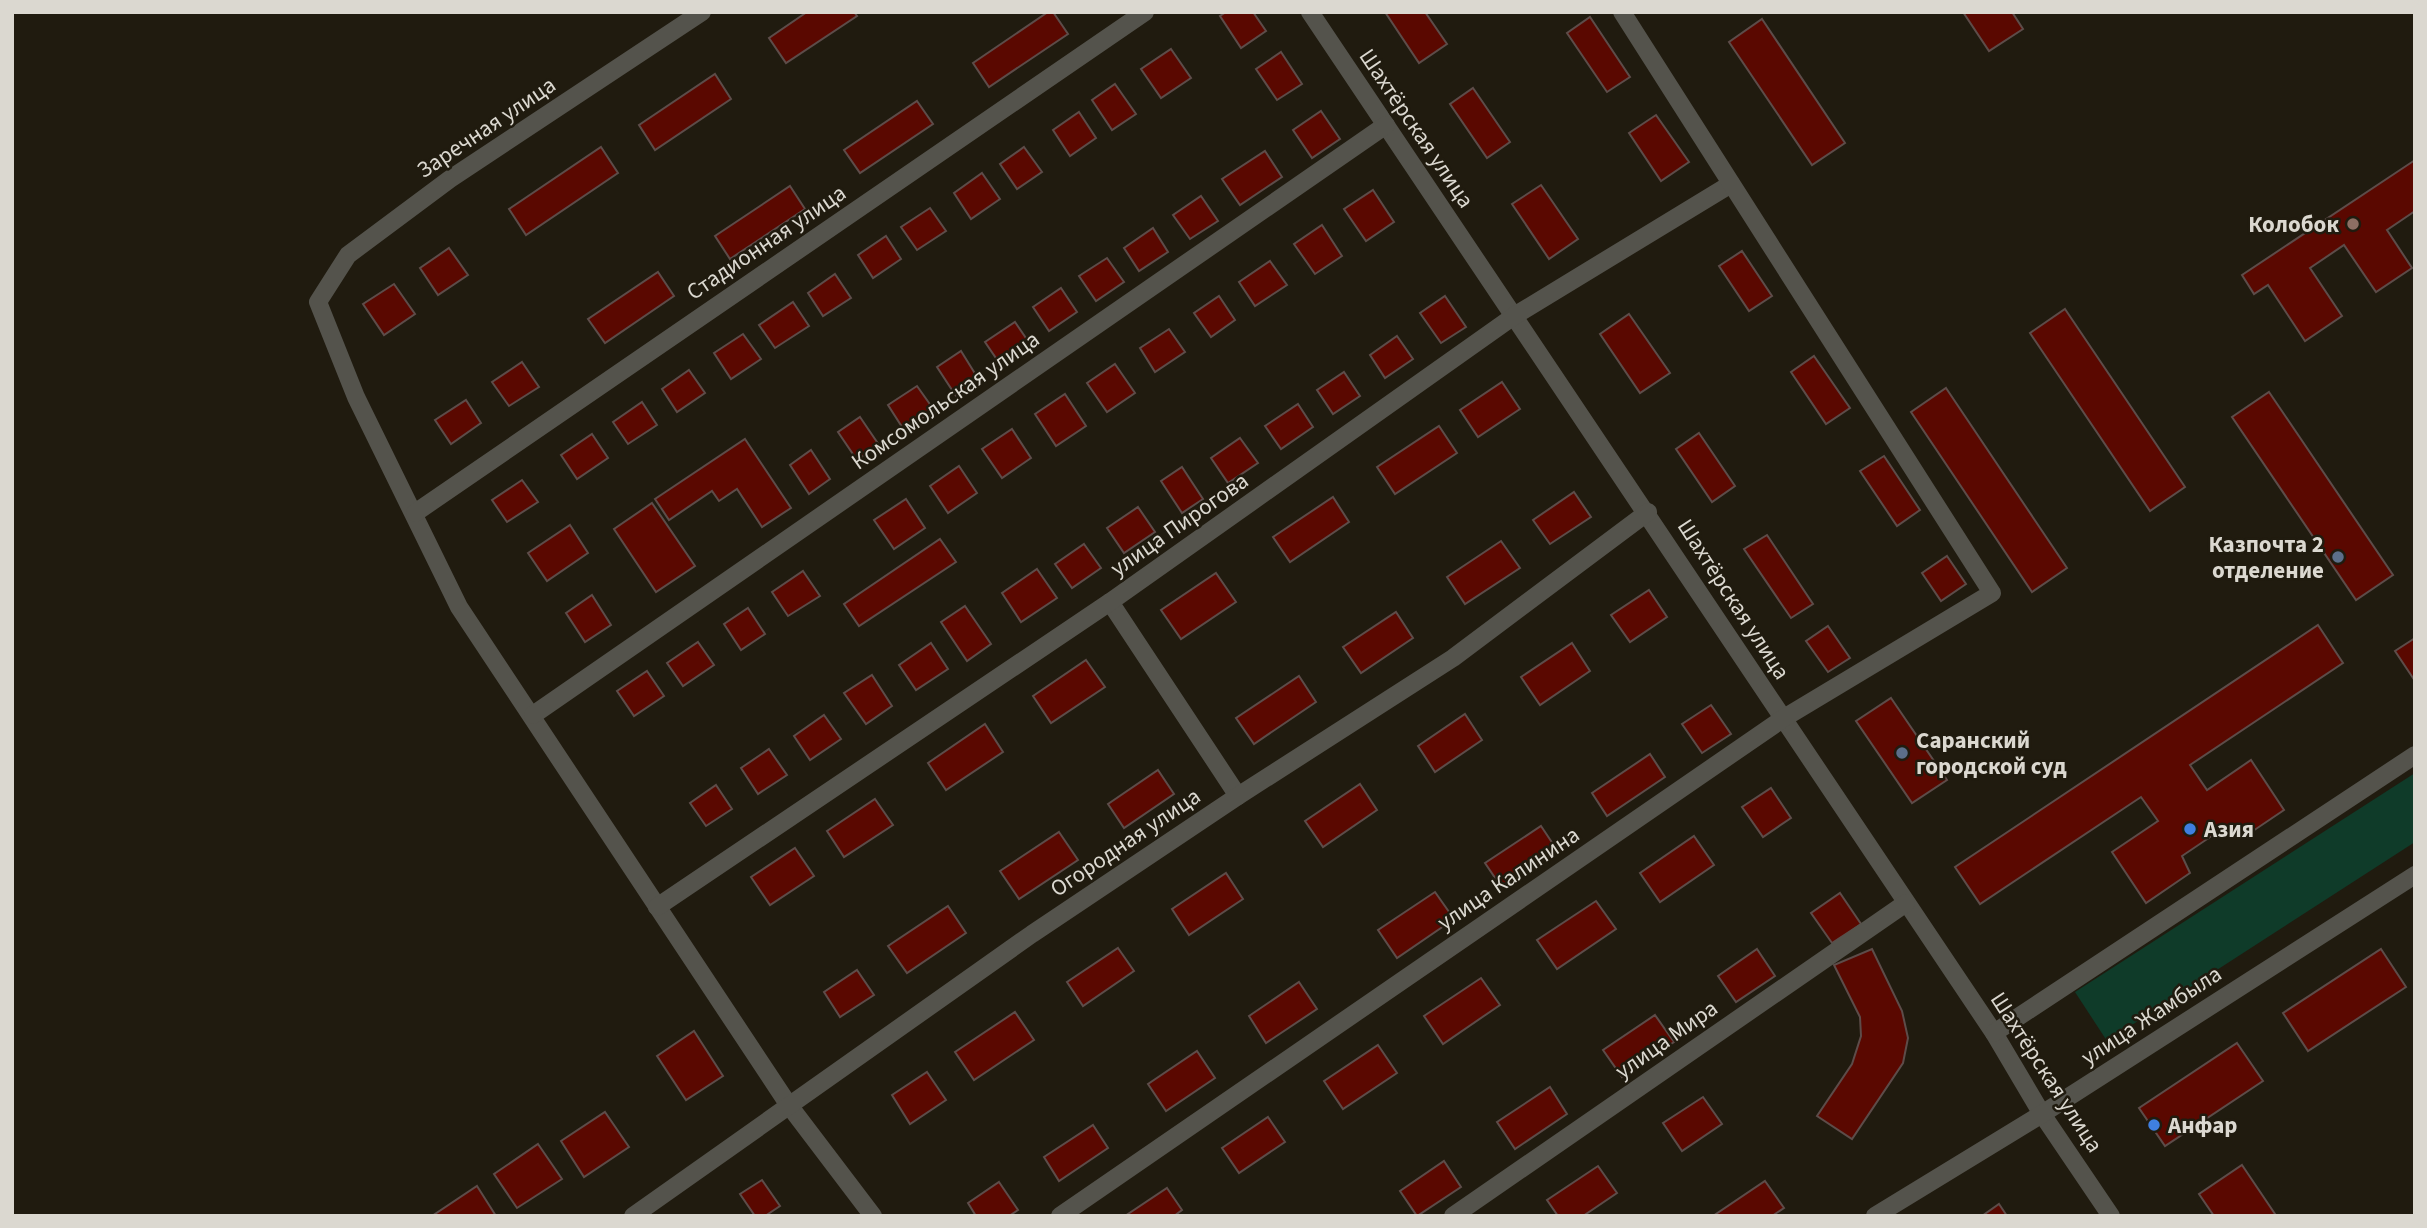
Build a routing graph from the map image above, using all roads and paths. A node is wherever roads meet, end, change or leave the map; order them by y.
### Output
1 (702, 12) edge
2 (1145, 12) edge
3 (1310, 12) edge
4 (1622, 12) edge
5 (1386, 125) junction
6 (1731, 184) junction
7 (1514, 316) junction
8 (1648, 512) junction
9 (415, 513) junction
10 (1110, 602) junction
11 (533, 715) junction
12 (1784, 718) junction
13 (2415, 755) edge
14 (1238, 796) junction
15 (2415, 875) edge
16 (1906, 903) junction
17 (657, 907) junction
18 (1994, 1033) junction
19 (788, 1104) junction
20 (2042, 1114) junction
21 (635, 1215) edge
22 (873, 1216) edge
23 (1060, 1216) edge
24 (1453, 1216) edge
25 (1875, 1216) edge
26 (2111, 1216) edge

1 - 9 street, Заречная улица
2 - 9 street, Стадионная улица
3 - 5 street, Шахтёрская улица
4 - 6 street
5 - 7 street, Шахтёрская улица
5 - 11 street, Комсомольская улица
6 - 7 street, улица Пирогова
6 - 12 street, улица Калинина
7 - 8 street, Шахтёрская улица
7 - 10 street, улица Пирогова
8 - 12 street, Шахтёрская улица
8 - 14 street, Огородная улица
9 - 11 street
10 - 14 street
10 - 17 street, улица Пирогова
11 - 17 street
12 - 16 street, Шахтёрская улица
12 - 23 street, улица Калинина
13 - 18 street
14 - 19 street, Огородная улица
15 - 20 street, улица Жамбыла
16 - 18 street, Шахтёрская улица
16 - 24 street, улица Мира
17 - 19 street
18 - 20 street, Шахтёрская улица
19 - 21 street, Огородная улица
19 - 22 street
20 - 25 street, улица Жамбыла
20 - 26 street, Шахтёрская улица

